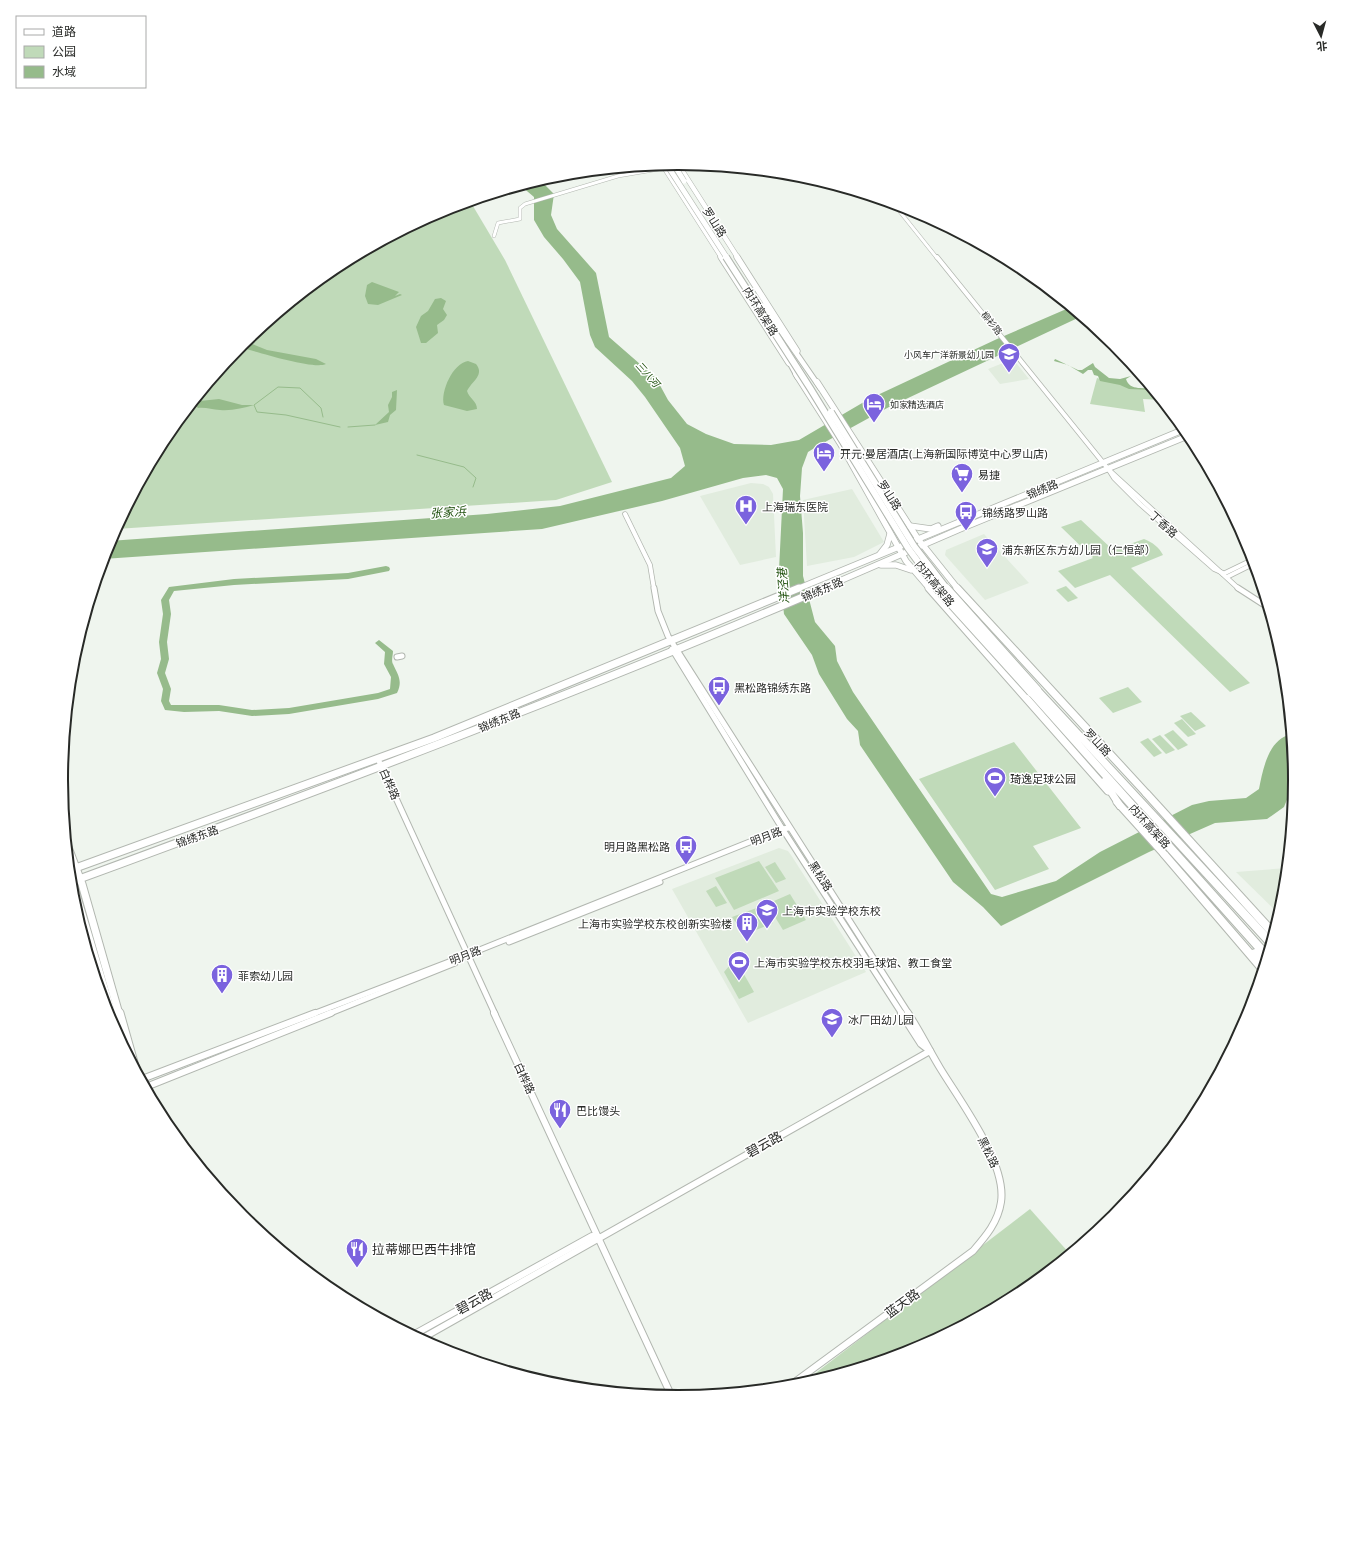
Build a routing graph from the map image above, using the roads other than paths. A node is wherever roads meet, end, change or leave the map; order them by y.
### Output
1 (674, 170) edge
2 (674, 170) edge
3 (680, 170) edge
4 (646, 171) edge
5 (900, 211) edge
6 (494, 236) dead end
7 (761, 306) junction
8 (799, 379) junction
9 (821, 389) junction
10 (1179, 431) edge
11 (1184, 438) edge
12 (1104, 464) junction
13 (1109, 470) junction
14 (992, 509) junction
15 (625, 514) dead end
16 (910, 526) junction
17 (890, 534) junction
18 (940, 537) junction
19 (918, 539) junction
20 (922, 545) junction
21 (897, 547) junction
22 (901, 554) junction
23 (879, 555) junction
24 (932, 557) junction
25 (1249, 562) edge
26 (876, 565) junction
27 (1250, 565) edge
28 (912, 570) junction
29 (1225, 575) junction
30 (1263, 604) edge
31 (669, 638) junction
32 (675, 650) junction
33 (1034, 691) junction
34 (378, 759) junction
35 (382, 767) junction
36 (1142, 795) junction
37 (1124, 803) junction
38 (785, 829) junction
39 (1187, 844) junction
40 (1164, 854) joint
41 (74, 868) edge
42 (76, 878) edge
43 (79, 896) edge
44 (83, 911) edge
45 (1225, 916) junction
46 (1270, 930) edge
47 (1268, 939) edge
48 (1242, 945) junction
49 (1264, 953) edge
50 (468, 956) junction
51 (1262, 958) edge
52 (1260, 966) edge
53 (1259, 970) edge
54 (102, 983) edge
55 (124, 1036) edge
56 (930, 1051) junction
57 (146, 1078) edge
58 (150, 1085) edge
59 (1000, 1206) joint
60 (598, 1237) junction
61 (418, 1332) edge
62 (426, 1336) edge
63 (799, 1379) edge
64 (669, 1390) edge

1 - 8 main road, 罗山路
2 - 7 highway, 内环高架路, bridge
3 - 9 main road, 罗山路
4 - 6 street
5 - 12 street, 柳衫路
7 - 8 highway, bridge
7 - 9 highway
7 - 33 highway, 内环高架路, bridge
8 - 17 main road, 罗山路
9 - 16 main road, 罗山路
10 - 12 main road, 锦绣路
11 - 13 main road, 锦绣路
12 - 13 street, 丁香路
12 - 14 main road, 锦绣路
13 - 18 main road, 锦绣路
13 - 29 street, 丁香路
14 - 16 main road
14 - 19 main road, 锦绣路
15 - 31 street
16 - 19 main road, 罗山路
17 - 21 main road, 罗山路
17 - 23 main road
18 - 20 main road, 锦绣路
18 - 24 main road
19 - 20 main road, 罗山路
19 - 21 main road, 锦绣路
20 - 22 main road, 锦绣东路
20 - 24 main road, 罗山路
21 - 22 main road, 罗山路
21 - 23 main road, 锦绣东路
22 - 26 main road, 锦绣东路
22 - 28 main road, 罗山路
23 - 31 main road, 锦绣东路
24 - 36 main road, 罗山路
25 - 29 street
26 - 28 main road
26 - 32 main road, 锦绣东路
27 - 29 street
28 - 37 main road, 罗山路
29 - 30 street, 丁香路
31 - 32 street
31 - 34 main road, 锦绣东路
32 - 35 main road, 锦绣东路
32 - 38 street
33 - 36 highway, 内环高架路
33 - 37 highway, 内环高架路
34 - 35 street, 白桦路
34 - 41 main road, 锦绣东路
35 - 42 main road, 锦绣东路
35 - 50 street, 白桦路
36 - 39 highway, 内环高架路
37 - 40 main road, 罗山路
37 - 45 highway, 内环高架路
38 - 50 street, 明月路
38 - 56 street, 黑松路
39 - 46 highway
39 - 47 highway, 内环高架路
40 - 45 highway
43 - 55 main road
44 - 54 main road
45 - 48 highway
45 - 49 highway, 内环高架路
45 - 51 highway
48 - 52 highway
48 - 53 highway
50 - 57 street, 明月路
50 - 58 street, 明月路
50 - 60 street, 白桦路
56 - 59 street, 黑松路
56 - 60 street, 碧云路
59 - 63 street, 蓝天路
60 - 61 street, 碧云路
60 - 62 street, 碧云路
60 - 64 street, 白桦路

